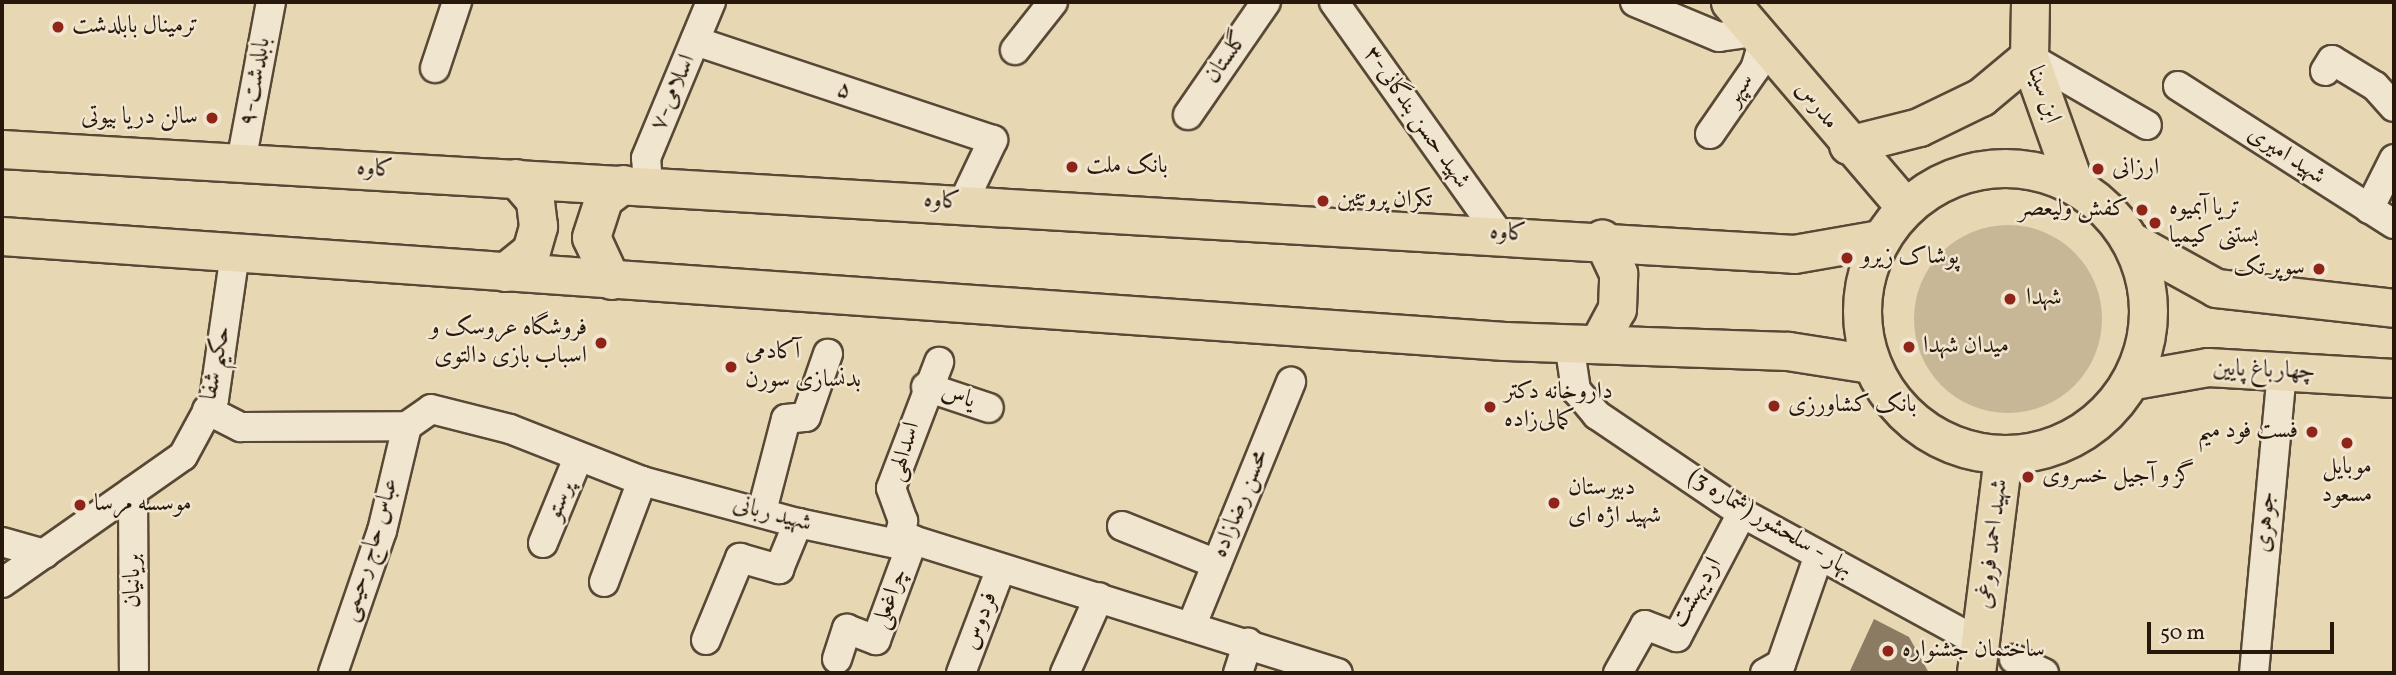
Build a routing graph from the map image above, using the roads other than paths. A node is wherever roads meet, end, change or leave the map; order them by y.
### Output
1 (271, 2) edge
2 (457, 2) edge
3 (711, 2) edge
4 (1054, 2) edge
5 (1266, 2) edge
6 (1334, 2) edge
7 (1635, 2) edge
8 (1730, 2) edge
9 (2030, 2) edge
10 (1759, 37) junction
11 (695, 41) junction
12 (1015, 50) dead end
13 (2029, 57) junction
14 (435, 68) dead end
15 (2325, 71) dead end
16 (2178, 86) dead end
17 (2394, 107) edge
18 (1188, 115) dead end
19 (2147, 125) dead end
20 (1710, 134) dead end
21 (1848, 145) junction
22 (2, 149) edge
23 (2394, 159) edge
24 (241, 162) junction
25 (516, 178) junction
26 (636, 185) junction
27 (2075, 186) junction
28 (963, 203) junction
29 (1905, 207) junction
30 (2369, 209) junction
31 (2394, 224) edge
32 (1498, 233) junction
33 (2, 236) edge
34 (1602, 239) junction
35 (1880, 239) junction
36 (2130, 242) junction
37 (235, 254) junction
38 (505, 272) junction
39 (611, 280) junction
40 (2394, 308) edge
41 (1583, 344) junction
42 (828, 354) dead end
43 (1871, 364) junction
44 (2282, 371) junction
45 (932, 374) joint
46 (2394, 378) edge
47 (2134, 380) junction
48 (1291, 382) dead end
49 (989, 408) dead end
50 (208, 410) junction
51 (407, 426) junction
52 (2003, 456) junction
53 (578, 458) junction
54 (642, 481) junction
55 (133, 491) junction
56 (762, 511) junction
57 (1742, 513) junction
58 (798, 523) junction
59 (1122, 526) dead end
60 (2, 542) edge
61 (905, 542) junction
62 (543, 544) dead end
63 (44, 554) junction
64 (1819, 555) junction
65 (1217, 564) junction
66 (1001, 568) junction
67 (604, 582) dead end
68 (2, 583) edge
69 (1099, 597) junction
70 (1191, 627) junction
71 (706, 640) dead end
72 (1248, 643) junction
73 (1978, 658) edge
74 (837, 659) dead end
75 (2014, 659) dead end
76 (134, 671) dead end
77 (333, 673) edge
78 (961, 673) edge
79 (1065, 673) edge
80 (1238, 673) edge
81 (1338, 673) edge
82 (1618, 673) edge
83 (1765, 673) edge
84 (2044, 673) edge
85 (2254, 673) edge

1 - 24 street, ۹-بابلدشت
2 - 14 street
3 - 11 street, ۷-اسلامی
4 - 12 street
5 - 18 street, گلستان
6 - 32 street, ۳-شهید حسن بندگانی
7 - 10 street
8 - 10 main road, مدرس
9 - 13 main road, ابن سینا
10 - 20 street, سپهر
10 - 21 main road, مدرس
11 - 26 street, ۷-اسلامی
11 - 28 street, ۵
13 - 19 street
13 - 21 main road
13 - 27 main road, ابن سینا
15 - 17 street
16 - 30 street, شهید امیری
21 - 29 main road, مدرس
22 - 24 main road, کاوه
23 - 30 street
24 - 25 main road, کاوه
25 - 26 main road, کاوه
25 - 38 main road
26 - 28 main road, کاوه
26 - 39 main road
27 - 29 main road
27 - 36 main road
28 - 32 main road, کاوه
29 - 35 main road
30 - 31 street, شهید امیری
32 - 34 main road, کاوه
33 - 37 main road
34 - 35 main road, کاوه
34 - 41 main road
35 - 43 main road
36 - 40 main road
36 - 47 main road
37 - 38 main road
37 - 50 street, حکیم شفا
38 - 39 main road
39 - 41 main road
41 - 43 main road
41 - 57 street, بهار - سلحشور (شماره 3)
42 - 56 street
43 - 52 main road
44 - 46 main road, چهارباغ پایین
44 - 47 main road, چهارباغ پایین
44 - 85 street, جوهری
45 - 49 street, یاس
45 - 61 street, اسدالهی
47 - 52 main road
48 - 65 street, محسن رضازاده
50 - 51 street, شهید ربانی
50 - 55 street, حکیم شفا
51 - 53 street, شهید ربانی
51 - 77 street, عباس حاج رحیمی
52 - 73 main road, شهید احمد فروغی
53 - 54 street, شهید ربانی
53 - 62 street, پرستو
54 - 56 street, شهید ربانی
54 - 67 street
55 - 63 street, حکیم شفا
55 - 76 street, بریانیان
56 - 58 street, شهید ربانی
57 - 64 street, بهار - سلحشور (شماره 3)
57 - 82 street, اردیبهشت
58 - 61 street, شهید ربانی
58 - 71 street
59 - 65 street
60 - 63 street
61 - 66 street, شهید ربانی
61 - 74 street, چراغعلی
63 - 68 street, حکیم شفا
64 - 73 street, بهار - سلحشور (شماره 3)
64 - 83 street
65 - 70 street, محسن رضازاده
66 - 69 street, شهید ربانی
66 - 78 street, فردوس
69 - 70 street, شهید ربانی
69 - 79 street
70 - 72 street, شهید ربانی
72 - 80 street
72 - 81 street, شهید ربانی
75 - 84 street

